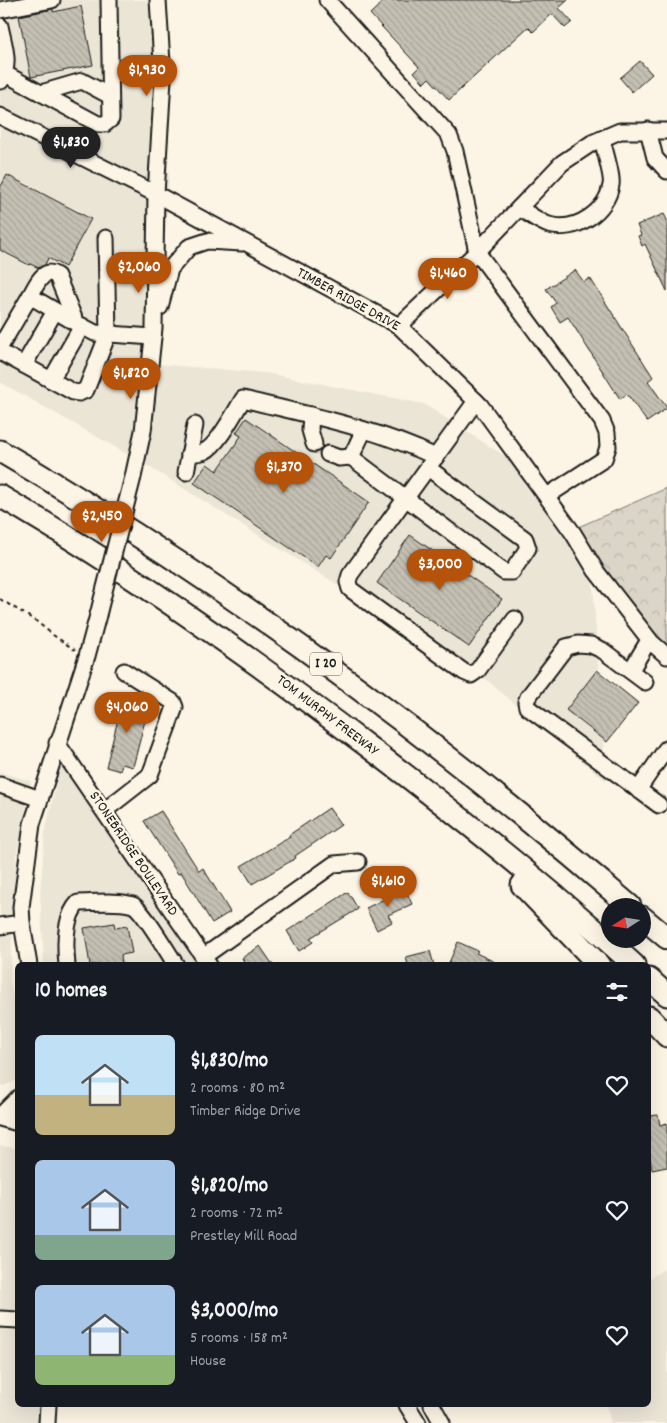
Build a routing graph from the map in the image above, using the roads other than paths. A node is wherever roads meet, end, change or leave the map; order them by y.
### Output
1 (52, 0) edge
2 (109, 0) edge
3 (158, 0) edge
4 (327, 0) edge
5 (0, 10) edge
6 (0, 26) edge
7 (2, 76) edge
8 (41, 94) junction
9 (110, 96) junction
10 (0, 116) edge
11 (648, 130) junction
12 (667, 131) edge
13 (602, 139) junction
14 (667, 170) edge
15 (156, 194) junction
16 (519, 208) junction
17 (106, 238) dead end
18 (246, 243) junction
19 (477, 252) junction
20 (30, 296) junction
21 (55, 311) junction
22 (79, 325) junction
23 (399, 326) junction
24 (153, 332) junction
25 (108, 334) junction
26 (0, 347) edge
27 (0, 352) edge
28 (24, 365) junction
29 (51, 380) junction
30 (476, 401) junction
31 (310, 415) junction
32 (195, 425) dead end
33 (364, 430) junction
34 (314, 444) dead end
35 (0, 451) edge
36 (189, 454) junction
37 (328, 454) dead end
38 (351, 458) junction
39 (432, 462) junction
40 (186, 472) dead end
41 (0, 496) edge
42 (547, 496) junction
43 (405, 499) junction
44 (515, 619) dead end
45 (649, 640) junction
46 (667, 656) edge
47 (631, 670) junction
48 (124, 671) dead end
49 (645, 682) dead end
50 (57, 743) junction
51 (666, 749) edge
52 (0, 785) edge
53 (638, 790) junction
54 (40, 798) junction
55 (659, 806) dead end
56 (451, 810) junction
57 (104, 811) junction
58 (358, 862) dead end
59 (621, 898) edge
60 (22, 923) junction
61 (651, 925) edge
62 (0, 926) edge
63 (667, 938) edge
64 (206, 961) edge
65 (28, 962) edge
66 (67, 962) edge
67 (174, 962) edge
68 (596, 962) edge
69 (631, 962) edge
70 (651, 981) edge
71 (667, 995) edge
72 (651, 1019) edge
73 (667, 1036) edge
74 (15, 1101) edge
75 (0, 1117) edge
76 (15, 1122) edge
77 (0, 1319) edge
78 (15, 1320) edge
79 (48, 1407) edge
80 (408, 1407) edge
81 (433, 1407) edge
82 (47, 1423) edge
83 (418, 1423) edge
84 (442, 1423) edge

1 - 5 street
2 - 9 street
3 - 15 street
4 - 19 street
6 - 7 street
7 - 8 street
8 - 9 street
8 - 9 street
10 - 15 street, TIMBER RIDGE DRIVE
11 - 12 street
11 - 13 street
11 - 14 street
13 - 16 street
13 - 16 street
15 - 18 street, TIMBER RIDGE DRIVE
15 - 24 street
16 - 19 street
17 - 25 street
18 - 23 street, TIMBER RIDGE DRIVE
18 - 24 street
19 - 23 street
19 - 42 street
20 - 21 street
20 - 22 street
20 - 26 street
21 - 22 street
21 - 28 street
22 - 25 street
22 - 29 street
23 - 30 street, TIMBER RIDGE DRIVE
24 - 25 street
24 - 50 street, bridge
25 - 29 street
27 - 28 street
28 - 29 street
30 - 39 street
30 - 42 street, TIMBER RIDGE DRIVE
31 - 33 street
31 - 34 street
31 - 36 street
32 - 36 street
33 - 38 street
33 - 39 street
35 - 59 highway, I 20
36 - 40 street
37 - 38 street
38 - 43 street
39 - 43 street
39 - 43 street
41 - 56 highway, TOM MURPHY FREEWAY / I 20
42 - 45 street, TIMBER RIDGE DRIVE
43 - 44 street
45 - 46 street, TIMBER RIDGE DRIVE
45 - 47 street
47 - 49 street
47 - 53 street
48 - 57 street
50 - 54 street
50 - 57 street, STONEBRIDGE BOULEVARD
51 - 53 street
52 - 54 street
53 - 55 street
54 - 60 street
56 - 68 highway
56 - 69 highway, TOM MURPHY FREEWAY / I 20
57 - 64 street, STONEBRIDGE BOULEVARD
58 - 64 street
60 - 62 street
60 - 65 street
61 - 63 highway
66 - 67 street
70 - 71 highway
72 - 73 highway
74 - 75 street
75 - 76 street
77 - 78 street
79 - 82 street
80 - 83 street
81 - 84 street

